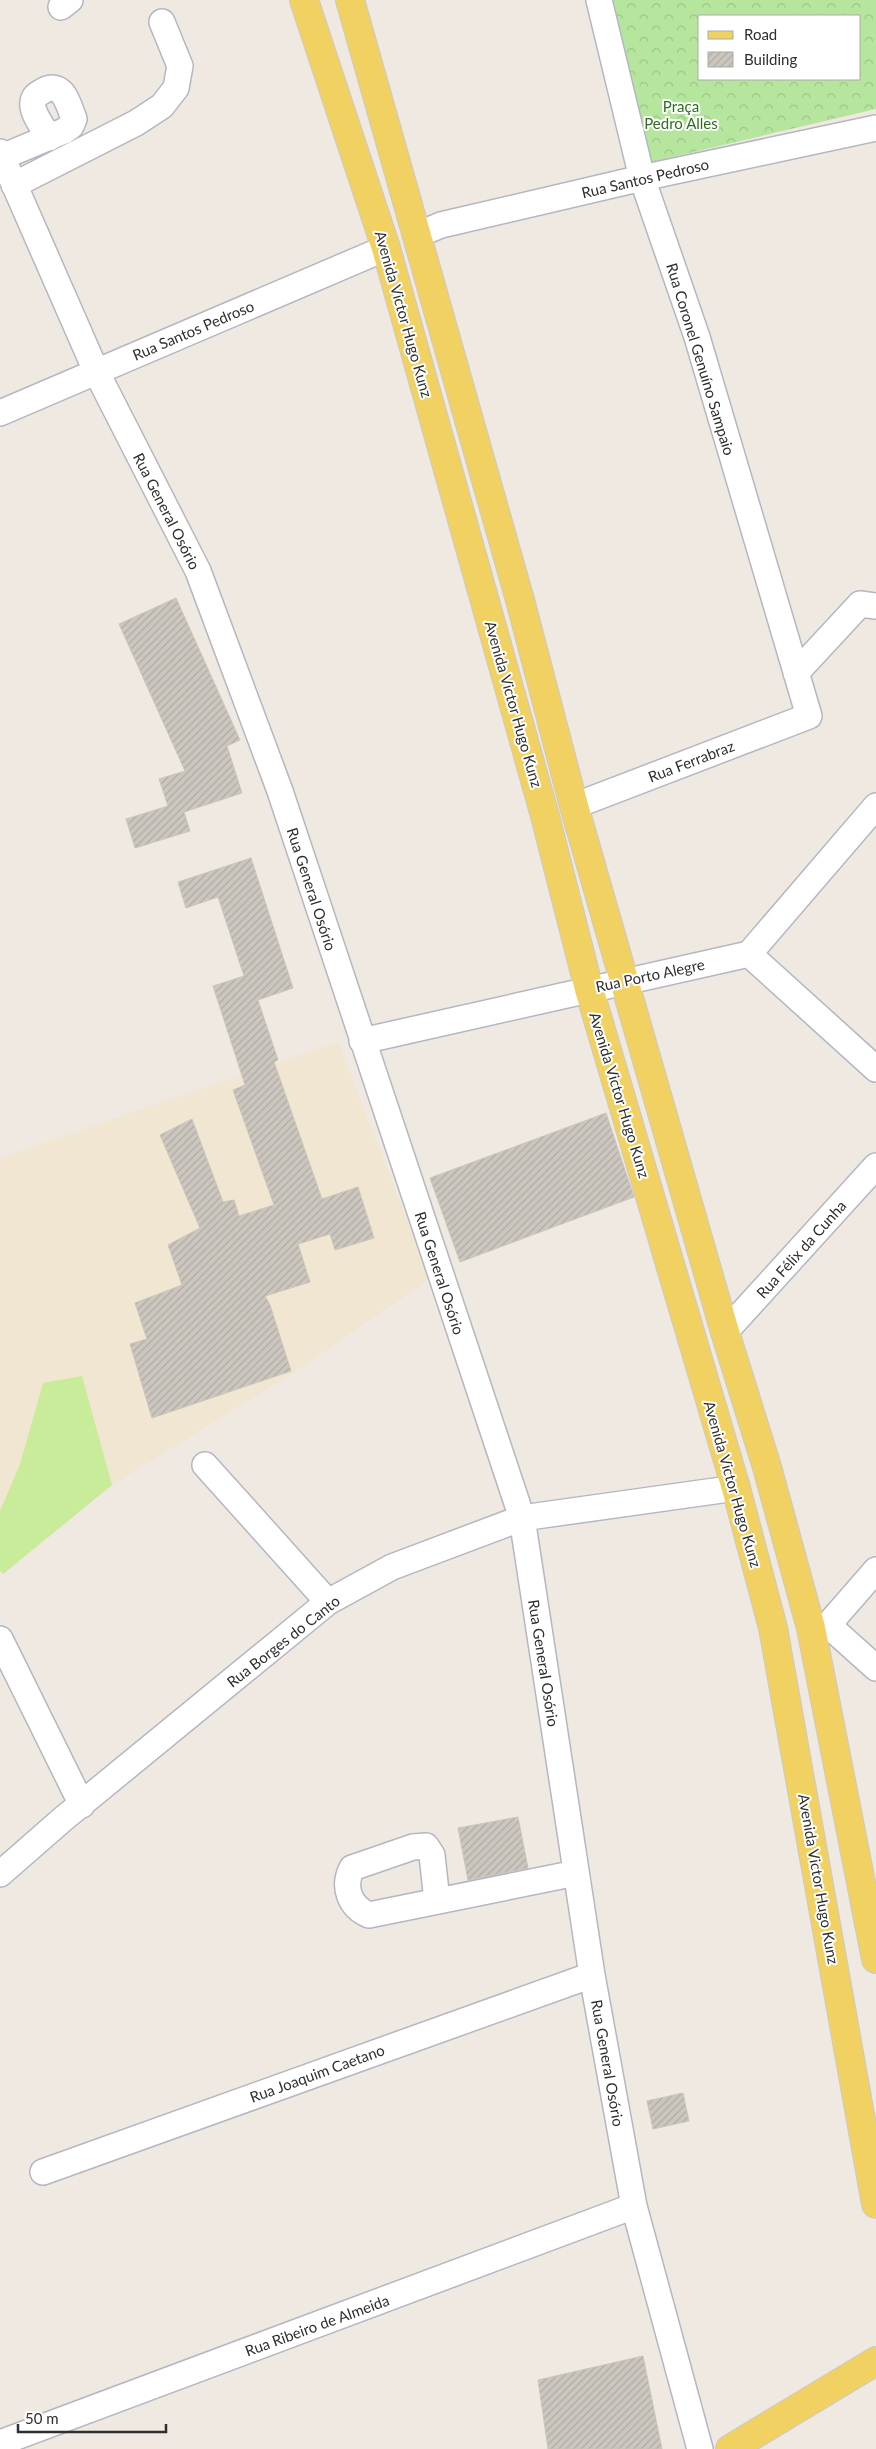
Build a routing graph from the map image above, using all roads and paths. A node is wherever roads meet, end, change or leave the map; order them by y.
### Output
1 (304, 0) edge
2 (350, 0) edge
3 (599, 0) edge
4 (162, 22) dead end
5 (876, 128) edge
6 (49, 138) dead end
7 (1, 155) edge
8 (642, 178) junction
9 (14, 184) junction
10 (417, 235) junction
11 (386, 248) junction
12 (96, 371) junction
13 (0, 413) edge
14 (876, 606) edge
15 (796, 672) junction
16 (808, 716) joint
17 (574, 806) junction
18 (876, 806) edge
19 (750, 954) junction
20 (626, 981) junction
21 (589, 989) junction
22 (362, 1041) junction
23 (876, 1069) edge
24 (876, 1166) edge
25 (725, 1332) junction
26 (204, 1465) dead end
27 (736, 1488) junction
28 (522, 1518) junction
29 (876, 1570) edge
30 (328, 1602) junction
31 (820, 1626) junction
32 (3, 1645) edge
33 (876, 1668) edge
34 (82, 1805) junction
35 (576, 1873) junction
36 (0, 1874) edge
37 (437, 1902) dead end
38 (874, 1940) edge
39 (592, 1975) junction
40 (43, 2172) dead end
41 (876, 2204) edge
42 (634, 2206) junction
43 (876, 2361) edge
44 (0, 2443) edge
45 (700, 2449) edge
46 (730, 2449) edge

1 - 11 main road, Avenida Victor Hugo Kunz
2 - 10 main road, Avenida Victor Hugo Kunz
3 - 8 street, Rua Coronel Genuíno Sampaio
4 - 9 street
5 - 8 street, Rua Santos Pedroso
6 - 7 street
7 - 9 street, Rua General Osório
8 - 10 street, Rua Santos Pedroso
8 - 15 street, Rua Coronel Genuíno Sampaio
9 - 12 street, Rua General Osório
10 - 17 main road, Avenida Victor Hugo Kunz
11 - 12 street, Rua Santos Pedroso
11 - 21 main road, Avenida Victor Hugo Kunz
12 - 13 street, Rua Santos Pedroso
12 - 22 street, Rua General Osório
14 - 15 street
15 - 16 street, Rua Coronel Genuíno Sampaio
16 - 17 street, Rua Ferrabraz
17 - 20 main road, Avenida Victor Hugo Kunz
18 - 19 street
19 - 20 street, Rua Porto Alegre
19 - 23 street
20 - 21 street, Rua Porto Alegre
20 - 25 main road, Avenida Victor Hugo Kunz
21 - 22 street, Rua Porto Alegre
21 - 27 main road, Avenida Victor Hugo Kunz
22 - 28 street, Rua General Osório
24 - 25 street, Rua Félix da Cunha
25 - 31 main road, Avenida Victor Hugo Kunz
26 - 30 street
27 - 28 street, Rua Borges do Canto
27 - 41 main road, Avenida Victor Hugo Kunz
28 - 30 street, Rua Borges do Canto
28 - 35 street, Rua General Osório
29 - 31 street
30 - 34 street, Rua Borges do Canto
31 - 33 street
31 - 38 main road, Avenida Victor Hugo Kunz
32 - 34 street
34 - 36 street, Rua Borges do Canto
35 - 37 street
35 - 39 street, Rua General Osório
39 - 40 street, Rua Joaquim Caetano
39 - 42 street, Rua General Osório
42 - 44 street, Rua Ribeiro de Almeida
42 - 45 street, Rua General Osório
43 - 46 main road

